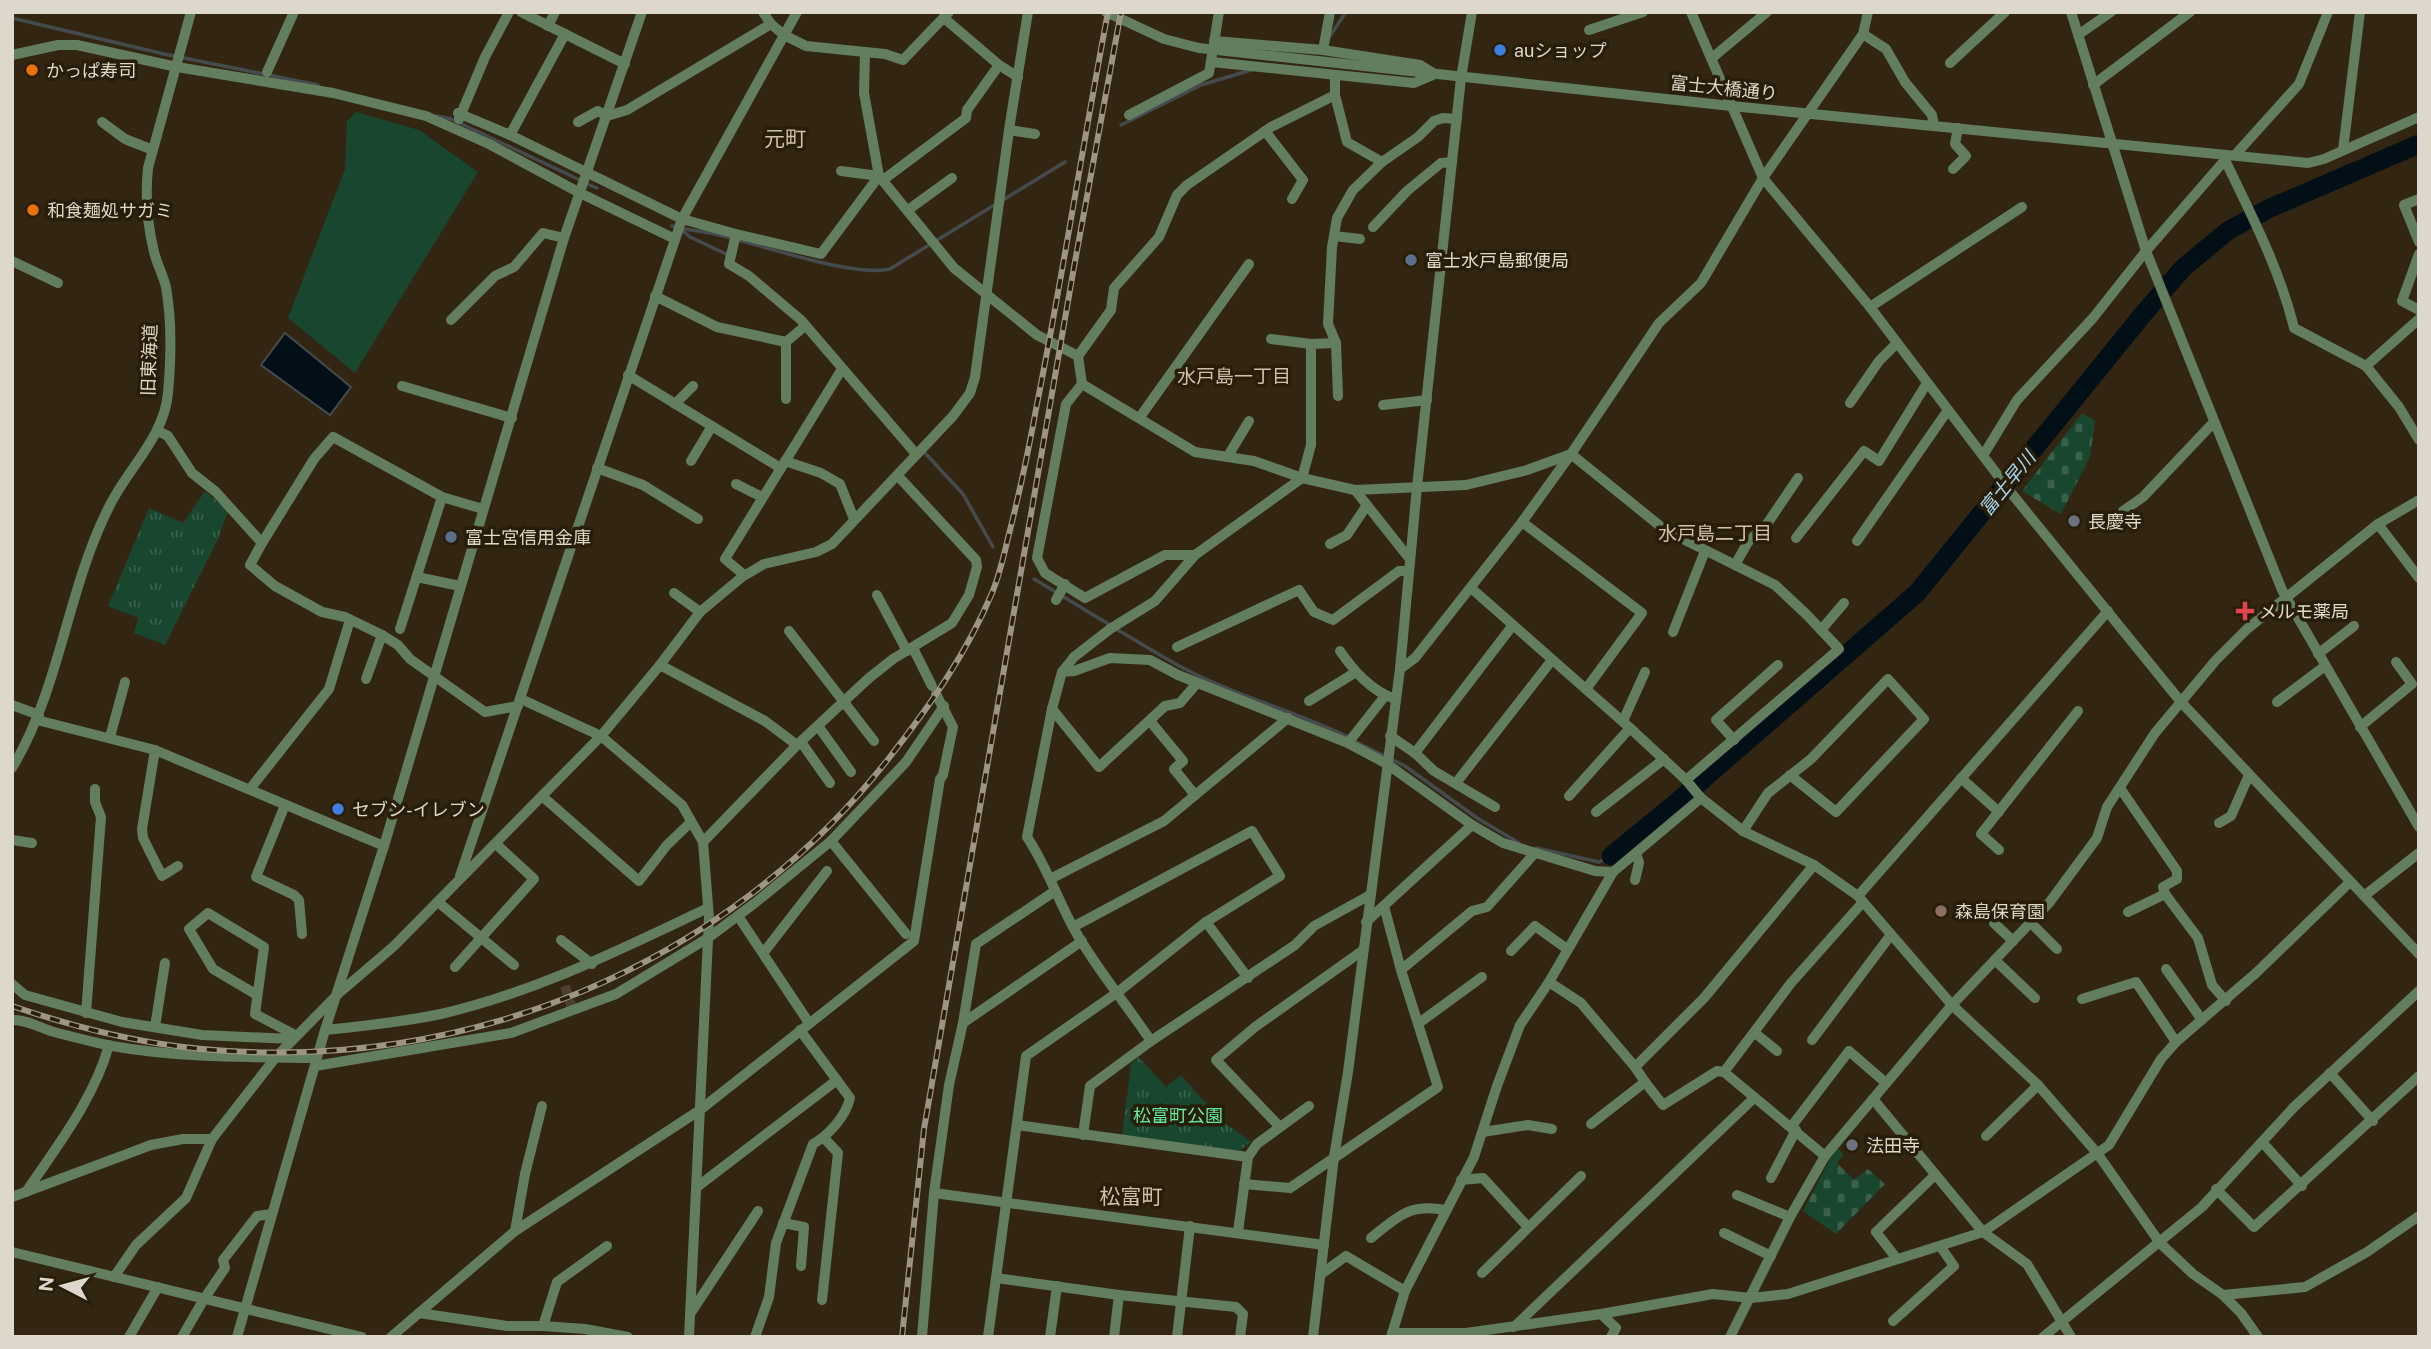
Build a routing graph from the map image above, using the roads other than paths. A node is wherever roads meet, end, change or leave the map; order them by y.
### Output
1 (191, 12) edge
2 (294, 12) edge
3 (509, 12) edge
4 (521, 12) edge
5 (555, 12) edge
6 (642, 12) edge
7 (763, 12) edge
8 (797, 12) edge
9 (1028, 12) edge
10 (1106, 12) edge
11 (1219, 12) edge
12 (1330, 12) edge
13 (1472, 12) edge
14 (1643, 12) edge
15 (1691, 12) edge
16 (1767, 12) edge
17 (1868, 12) edge
18 (2005, 12) edge
19 (2071, 12) edge
20 (2111, 12) edge
21 (2190, 12) edge
22 (2328, 12) edge
23 (2360, 12) edge
24 (947, 15) edge
25 (771, 24) junction
26 (548, 26) junction
27 (1589, 30) dead end
28 (565, 34) junction
29 (1863, 34) junction
30 (784, 35) junction
31 (2078, 35) junction
32 (1214, 41) junction
33 (1323, 50) junction
34 (865, 52) junction
35 (12, 55) edge
36 (1712, 58) junction
37 (179, 61) junction
38 (1212, 62) junction
39 (625, 64) junction
40 (1950, 64) dead end
41 (999, 65) junction
42 (267, 72) dead end
43 (1436, 74) junction
44 (1335, 75) junction
45 (1018, 77) junction
46 (1461, 78) junction
47 (2093, 85) junction
48 (1335, 95) junction
49 (1731, 106) junction
50 (1808, 114) junction
51 (1129, 115) dead end
52 (607, 116) junction
53 (2419, 117) edge
54 (1457, 119) junction
55 (458, 120) junction
56 (102, 122) dead end
57 (578, 122) dead end
58 (1934, 126) junction
59 (1958, 128) junction
60 (1009, 130) junction
61 (1265, 131) junction
62 (1035, 134) dead end
63 (510, 135) junction
64 (2112, 144) junction
65 (153, 150) junction
66 (2343, 150) junction
67 (2229, 157) junction
68 (1382, 162) junction
69 (1452, 162) junction
70 (1953, 169) dead end
71 (841, 171) dead end
72 (588, 173) junction
73 (881, 178) junction
74 (952, 178) dead end
75 (1763, 178) junction
76 (580, 192) junction
77 (1292, 199) dead end
78 (2419, 199) edge
79 (2022, 207) dead end
80 (908, 210) junction
81 (682, 220) junction
82 (1373, 227) dead end
83 (736, 234) junction
84 (1334, 236) junction
85 (564, 237) junction
86 (675, 238) junction
87 (1360, 239) dead end
88 (2419, 242) edge
89 (2146, 251) junction
90 (2419, 254) edge
91 (12, 261) edge
92 (1249, 264) dead end
93 (58, 283) dead end
94 (986, 294) junction
95 (656, 296) junction
96 (1870, 307) junction
97 (2419, 310) edge
98 (2419, 319) edge
99 (451, 320) dead end
100 (805, 326) junction
101 (1271, 339) dead end
102 (786, 342) junction
103 (1336, 343) junction
104 (1897, 343) junction
105 (1311, 344) junction
106 (1078, 356) junction
107 (2366, 366) junction
108 (842, 369) junction
109 (628, 375) junction
110 (1927, 383) junction
111 (1082, 384) junction
112 (402, 386) dead end
113 (693, 386) dead end
114 (1338, 396) dead end
115 (786, 399) dead end
116 (1427, 400) junction
117 (1850, 403) dead end
118 (676, 404) junction
119 (1383, 405) dead end
120 (1948, 410) junction
121 (1140, 417) junction
122 (512, 418) junction
123 (1249, 421) dead end
124 (2214, 422) junction
125 (712, 426) junction
126 (158, 431) junction
127 (2419, 440) edge
128 (920, 451) junction
129 (1571, 454) junction
130 (1984, 454) junction
131 (1228, 456) junction
132 (691, 461) dead end
133 (782, 464) junction
134 (597, 468) junction
135 (898, 476) junction
136 (1302, 478) junction
137 (1798, 478) dead end
138 (736, 484) dead end
139 (1416, 487) junction
140 (1355, 490) junction
141 (442, 497) junction
142 (762, 497) junction
143 (2419, 500) edge
144 (1367, 505) junction
145 (483, 509) junction
146 (2123, 511) dead end
147 (698, 519) dead end
148 (854, 519) junction
149 (1521, 522) junction
150 (2378, 524) junction
151 (1796, 538) dead end
152 (1857, 541) dead end
153 (262, 543) junction
154 (1330, 544) dead end
155 (1705, 551) junction
156 (1195, 555) junction
157 (1409, 558) junction
158 (1735, 565) junction
159 (1408, 571) junction
160 (744, 575) junction
161 (417, 577) junction
162 (2419, 578) edge
163 (460, 586) junction
164 (1471, 588) junction
165 (674, 593) dead end
166 (877, 595) dead end
167 (2286, 599) junction
168 (1844, 603) dead end
169 (2108, 611) junction
170 (700, 612) junction
171 (350, 620) junction
172 (1513, 625) junction
173 (2354, 626) dead end
174 (400, 629) dead end
175 (1821, 630) junction
176 (789, 631) dead end
177 (1673, 632) dead end
178 (382, 635) junction
179 (1177, 648) dead end
180 (910, 650) junction
181 (1340, 651) dead end
182 (2318, 654) junction
183 (1552, 660) junction
184 (2396, 662) dead end
185 (660, 664) junction
186 (1778, 665) dead end
187 (2325, 666) junction
188 (1400, 670) junction
189 (1062, 672) junction
190 (1356, 672) junction
191 (1645, 672) dead end
192 (433, 677) junction
193 (366, 679) dead end
194 (125, 682) dead end
195 (1197, 683) junction
196 (1586, 689) junction
197 (1390, 697) junction
198 (1309, 701) dead end
199 (844, 702) junction
200 (2181, 702) junction
201 (2277, 702) dead end
202 (519, 703) junction
203 (12, 705) edge
204 (944, 706) junction
205 (1052, 709) junction
206 (2078, 711) dead end
207 (38, 718) junction
208 (1288, 718) junction
209 (1150, 721) junction
210 (1626, 724) junction
211 (818, 726) junction
212 (2360, 727) junction
213 (601, 736) junction
214 (1390, 736) junction
215 (110, 737) junction
216 (1351, 738) junction
217 (1734, 740) junction
218 (874, 741) dead end
219 (799, 744) junction
220 (155, 750) junction
221 (1415, 753) junction
222 (1388, 758) junction
223 (1664, 759) junction
224 (12, 768) edge
225 (851, 772) dead end
226 (1790, 775) junction
227 (2249, 775) junction
228 (1961, 778) junction
229 (1686, 780) junction
230 (830, 783) dead end
231 (1456, 783) junction
232 (2120, 788) junction
233 (95, 789) dead end
234 (250, 789) junction
235 (1195, 795) junction
236 (542, 796) junction
237 (1569, 796) dead end
238 (1701, 798) junction
239 (285, 805) junction
240 (1495, 807) dead end
241 (1596, 812) dead end
242 (1999, 812) junction
243 (691, 821) junction
244 (2219, 823) dead end
245 (1472, 825) junction
246 (2419, 827) edge
247 (1743, 831) junction
248 (12, 840) edge
249 (831, 841) junction
250 (704, 842) junction
251 (32, 843) dead end
252 (496, 844) junction
253 (384, 846) junction
254 (1999, 850) dead end
255 (1636, 853) junction
256 (2419, 853) edge
257 (1534, 854) junction
258 (1814, 865) junction
259 (177, 866) dead end
260 (827, 871) dead end
261 (1613, 872) junction
262 (459, 878) junction
263 (1052, 878) junction
264 (1635, 880) dead end
265 (2350, 882) junction
266 (1055, 891) junction
267 (2165, 894) junction
268 (1370, 895) junction
269 (2364, 896) junction
270 (1860, 899) junction
271 (438, 902) junction
272 (1384, 906) junction
273 (708, 908) junction
274 (2128, 912) dead end
275 (738, 916) junction
276 (1206, 922) junction
277 (1366, 922) junction
278 (2030, 922) junction
279 (1994, 923) dead end
280 (1073, 927) junction
281 (302, 934) dead end
282 (906, 934) dead end
283 (481, 936) junction
284 (1890, 936) junction
285 (708, 938) junction
286 (561, 940) dead end
287 (1082, 941) junction
288 (2013, 941) junction
289 (1567, 949) junction
290 (2057, 949) dead end
291 (1362, 951) junction
292 (1511, 951) dead end
293 (764, 952) junction
294 (2419, 954) edge
295 (1995, 960) junction
296 (165, 963) dead end
297 (592, 964) junction
298 (514, 965) dead end
299 (455, 967) dead end
300 (2166, 969) dead end
301 (1401, 970) junction
302 (1482, 977) dead end
303 (1248, 978) junction
304 (1549, 982) junction
305 (12, 984) edge
306 (2419, 991) edge
307 (1118, 992) junction
308 (338, 993) junction
309 (257, 995) junction
310 (2035, 998) dead end
311 (2082, 999) dead end
312 (2225, 1001) junction
313 (1952, 1005) junction
314 (86, 1013) junction
315 (12, 1020) edge
316 (2202, 1020) junction
317 (810, 1023) junction
318 (963, 1023) junction
319 (1419, 1023) junction
320 (155, 1027) junction
321 (325, 1030) junction
322 (800, 1030) junction
323 (1755, 1033) junction
324 (294, 1037) junction
325 (1812, 1040) dead end
326 (1151, 1041) junction
327 (2176, 1042) junction
328 (109, 1045) junction
329 (1777, 1051) dead end
330 (276, 1057) junction
331 (316, 1062) junction
332 (1635, 1066) junction
333 (1724, 1072) junction
334 (2330, 1073) junction
335 (2419, 1076) edge
336 (837, 1080) junction
337 (1645, 1082) junction
338 (1886, 1083) junction
339 (2038, 1085) junction
340 (1754, 1098) junction
341 (1873, 1099) junction
342 (1309, 1105) dead end
343 (542, 1106) dead end
344 (700, 1110) junction
345 (2373, 1121) junction
346 (1591, 1124) dead end
347 (1017, 1125) junction
348 (1279, 1126) junction
349 (1552, 1129) dead end
350 (1793, 1129) junction
351 (1483, 1132) junction
352 (1083, 1135) junction
353 (1986, 1136) dead end
354 (824, 1138) junction
355 (212, 1139) junction
356 (2262, 1142) junction
357 (2097, 1153) junction
358 (1825, 1156) junction
359 (1248, 1157) junction
360 (1334, 1157) junction
361 (1935, 1175) junction
362 (1581, 1176) dead end
363 (1771, 1178) dead end
364 (1461, 1180) junction
365 (1244, 1184) junction
366 (2302, 1186) junction
367 (697, 1187) junction
368 (2217, 1189) junction
369 (26, 1192) junction
370 (934, 1194) junction
371 (1737, 1195) dead end
372 (12, 1197) edge
373 (1006, 1202) junction
374 (1445, 1210) junction
375 (758, 1211) dead end
376 (272, 1214) junction
377 (2419, 1216) edge
378 (1790, 1217) junction
379 (783, 1223) junction
380 (1190, 1226) junction
381 (1528, 1227) junction
382 (515, 1231) junction
383 (1238, 1232) junction
384 (1724, 1233) dead end
385 (1983, 1233) junction
386 (1371, 1238) dead end
387 (2160, 1242) junction
388 (1324, 1245) junction
389 (607, 1246) dead end
390 (1940, 1246) junction
391 (12, 1252) edge
392 (1771, 1256) junction
393 (1897, 1259) junction
394 (802, 1266) dead end
395 (1482, 1273) dead end
396 (1320, 1275) junction
397 (114, 1277) junction
398 (996, 1278) junction
399 (1057, 1286) junction
400 (158, 1287) junction
401 (1405, 1291) junction
402 (2223, 1295) junction
403 (1119, 1296) junction
404 (1751, 1298) junction
405 (204, 1299) junction
406 (822, 1300) dead end
407 (1181, 1301) junction
408 (244, 1308) junction
409 (419, 1313) junction
410 (690, 1313) junction
411 (1601, 1314) junction
412 (1893, 1321) dead end
413 (2061, 1321) junction
414 (543, 1326) junction
415 (1514, 1327) junction
416 (1392, 1335) edge
417 (129, 1337) edge
418 (182, 1337) edge
419 (237, 1337) edge
420 (362, 1337) edge
421 (391, 1337) edge
422 (628, 1337) edge
423 (689, 1337) edge
424 (755, 1337) edge
425 (922, 1337) edge
426 (988, 1337) edge
427 (1051, 1337) edge
428 (1114, 1337) edge
429 (1177, 1337) edge
430 (1240, 1337) edge
431 (1313, 1337) edge
432 (1611, 1337) edge
433 (1730, 1337) edge
434 (2043, 1337) edge
435 (2071, 1337) edge
436 (2258, 1337) edge

1 - 37 street, 旧東海道
2 - 42 street
3 - 55 street
4 - 26 street
5 - 26 street
6 - 39 street
7 - 25 street
8 - 30 street
9 - 45 street
10 - 43 street, 富士大橋通り
11 - 32 street
12 - 33 street
13 - 46 street
14 - 27 street
15 - 36 street
16 - 36 street
17 - 29 street
18 - 40 street
19 - 31 street
20 - 31 street
21 - 47 street
22 - 67 street
23 - 66 street
24 - 34 street
24 - 41 street
25 - 30 street
25 - 52 street
26 - 28 street
28 - 39 street
28 - 63 street
29 - 50 street
29 - 58 street
30 - 34 street
30 - 81 street
31 - 47 street
32 - 33 street
32 - 38 street
33 - 43 street
34 - 73 street
35 - 37 street
36 - 49 street
37 - 55 street
37 - 65 street, 旧東海道
38 - 44 street
38 - 51 street
39 - 52 street
41 - 45 street
41 - 73 street
43 - 44 street
43 - 46 street, 富士大橋通り
44 - 48 street
45 - 60 street
46 - 49 street, 富士大橋通り
46 - 54 street
47 - 64 street
48 - 61 street
48 - 68 street
49 - 50 street, 富士大橋通り
49 - 75 street
50 - 58 street, 富士大橋通り
50 - 75 street
52 - 57 street
52 - 72 street
53 - 66 street, 富士大橋通り
54 - 68 street
54 - 69 street
55 - 63 street
55 - 76 street
56 - 65 street
58 - 59 street, 富士大橋通り
59 - 64 street, 富士大橋通り
59 - 70 street
60 - 62 street
60 - 94 street
61 - 77 street
61 - 106 street
63 - 72 street
64 - 67 street, 富士大橋通り
64 - 89 street
65 - 126 street, 旧東海道
66 - 67 street, 富士大橋通り
67 - 89 street
67 - 107 street
68 - 84 street
69 - 82 street
69 - 116 street
71 - 73 street
72 - 76 street
72 - 81 street
73 - 80 street
73 - 83 street
74 - 80 street
75 - 96 street
75 - 129 street
76 - 85 street
76 - 86 street
78 - 88 street
79 - 96 street
80 - 94 street
81 - 83 street
81 - 86 street
83 - 100 street
84 - 87 street
84 - 103 street
85 - 99 street
85 - 122 street
86 - 95 street
89 - 124 street
89 - 130 street
90 - 97 street
91 - 93 street
92 - 121 street
94 - 106 street
94 - 128 street
95 - 102 street
95 - 109 street
96 - 104 street
98 - 107 street
100 - 102 street
100 - 108 street
101 - 105 street
102 - 115 street
103 - 105 street
103 - 114 street
104 - 110 street
104 - 117 street
105 - 136 street
106 - 111 street
107 - 127 street
108 - 128 street
108 - 133 street
109 - 118 street
109 - 134 street
110 - 120 street
110 - 151 street
111 - 121 street
111 - 156 street
112 - 122 street
113 - 118 street
116 - 119 street
116 - 139 street
118 - 125 street
120 - 130 street
120 - 152 street
121 - 131 street
122 - 145 street
123 - 131 street
124 - 146 street
124 - 167 street
125 - 132 street
125 - 133 street
126 - 153 street
126 - 207 street, 旧東海道
128 - 135 street
129 - 139 street
129 - 149 street
129 - 155 street
130 - 169 street
131 - 136 street
133 - 142 street
133 - 148 street
134 - 147 street
134 - 202 street
135 - 148 street
135 - 180 street
136 - 140 street
136 - 156 street
137 - 158 street
138 - 142 street
139 - 140 street
139 - 157 street
140 - 144 street
141 - 145 street
141 - 153 street
141 - 161 street
142 - 160 street
143 - 150 street
144 - 154 street
144 - 157 street
145 - 163 street
148 - 160 street
149 - 164 street
149 - 196 street
150 - 162 street
150 - 167 street
153 - 171 street
155 - 158 street
155 - 177 street
156 - 189 street
157 - 159 street
158 - 175 street
159 - 179 street
159 - 188 street
160 - 170 street
161 - 163 street
161 - 174 street
163 - 192 street
164 - 172 street
164 - 188 street
165 - 170 street
166 - 180 street
167 - 182 street
167 - 200 street
168 - 175 street
169 - 200 street
169 - 228 street
170 - 185 street
171 - 178 street
171 - 234 street
172 - 183 street
172 - 221 street
173 - 182 street
175 - 217 street
176 - 199 street
178 - 192 street
178 - 193 street
180 - 199 street
180 - 204 street
181 - 190 street
182 - 187 street
183 - 196 street
183 - 231 street
184 - 212 street
185 - 213 street
185 - 219 street
186 - 217 street
187 - 201 street
187 - 212 street
188 - 197 street
189 - 195 street
189 - 205 street
190 - 197 street
190 - 198 street
191 - 210 street
192 - 202 street
192 - 253 street
194 - 215 street
195 - 208 street
195 - 209 street
196 - 210 street
197 - 214 street
197 - 216 street
199 - 211 street
199 - 218 street
200 - 227 street
200 - 232 street
202 - 213 street
202 - 262 street
203 - 207 street
204 - 249 street
204 - 317 street
205 - 209 street
205 - 263 street
206 - 242 street
207 - 215 street
207 - 224 street, 旧東海道
208 - 216 street
208 - 235 street
209 - 235 street
210 - 223 street
210 - 237 street
211 - 219 street
211 - 225 street
212 - 246 street
213 - 236 street
213 - 243 street
214 - 221 street
214 - 222 street
215 - 220 street
216 - 222 street
217 - 229 street
219 - 230 street
219 - 250 street
220 - 234 street
220 - 259 street
221 - 231 street
222 - 245 street
222 - 268 street
223 - 229 street
223 - 241 street
226 - 226 street
226 - 247 street
227 - 244 street
227 - 265 street
228 - 242 street
228 - 270 street
229 - 238 street
231 - 240 street
232 - 267 street
232 - 278 street
233 - 314 street
234 - 239 street
235 - 263 street
236 - 243 street
236 - 252 street
238 - 247 street
238 - 255 street
239 - 253 street
239 - 281 street
242 - 254 street
243 - 250 street
245 - 257 street
245 - 272 street
247 - 258 street
248 - 251 street
249 - 275 street
249 - 282 street
250 - 273 street
252 - 262 street
252 - 283 street
253 - 308 street
255 - 261 street
255 - 264 street
256 - 269 street
257 - 261 street
257 - 301 street
258 - 270 street
258 - 332 street
260 - 293 street
261 - 289 street
262 - 271 street
263 - 266 street
265 - 269 street
265 - 312 street
266 - 280 street
266 - 318 street
267 - 274 street
267 - 312 street
268 - 277 street
268 - 303 street
269 - 294 street
270 - 284 street
270 - 323 street
271 - 283 street
271 - 308 street
272 - 277 street
272 - 301 street
273 - 285 street
273 - 297 street
275 - 285 street
275 - 293 street
276 - 280 street
276 - 303 street
276 - 307 street
277 - 291 street
278 - 288 street
278 - 290 street
279 - 288 street
280 - 287 street
283 - 298 street
283 - 299 street
284 - 313 street
284 - 325 street
285 - 331 street
285 - 344 street
286 - 297 street
287 - 307 street
287 - 318 street
288 - 295 street
289 - 292 street
289 - 304 street
291 - 348 street
291 - 360 street
293 - 317 street
295 - 310 street
295 - 313 street
296 - 320 street
297 - 321 street
300 - 316 street
301 - 319 street
302 - 319 street
303 - 326 street
304 - 332 street
304 - 351 street
305 - 314 street
306 - 334 street
307 - 326 street
307 - 347 street
308 - 321 street
308 - 324 street
309 - 309 street
309 - 324 street
311 - 327 street
312 - 316 street
313 - 338 street
313 - 339 street
314 - 320 street
315 - 328 street
316 - 327 street
317 - 322 street
318 - 370 street
319 - 360 street
320 - 324 street
321 - 331 street
322 - 336 street
322 - 344 street
323 - 329 street
323 - 333 street
324 - 330 street
326 - 352 street
327 - 357 street
328 - 330 street
328 - 369 street
330 - 331 street
330 - 355 street
331 - 376 street
332 - 337 street
333 - 337 street
333 - 340 street
334 - 345 street
334 - 356 street
335 - 345 street
336 - 354 street
336 - 367 street
337 - 346 street
338 - 341 street
338 - 350 street
339 - 353 street
339 - 357 street
340 - 350 street
340 - 415 street
341 - 358 street
341 - 361 street
342 - 348 street
343 - 382 street
344 - 367 street
344 - 382 street
345 - 366 street
347 - 352 street
347 - 373 street
348 - 359 street
349 - 351 street
350 - 358 street
350 - 363 street
351 - 364 street
352 - 359 street
354 - 379 street
354 - 406 street
355 - 369 street
355 - 397 street
356 - 366 street
356 - 368 street
357 - 385 street
357 - 387 street
358 - 378 street
359 - 365 street
360 - 365 street
360 - 388 street
361 - 385 street
361 - 393 street
362 - 381 street
364 - 374 street
364 - 381 street
365 - 383 street
366 - 368 street
367 - 410 street
368 - 387 street
369 - 372 street
370 - 373 street
370 - 425 street
371 - 378 street
373 - 380 street
373 - 398 street
374 - 386 street
374 - 401 street
375 - 410 street
376 - 405 street
376 - 408 street
377 - 402 street
378 - 392 street
379 - 394 street
379 - 424 street
380 - 383 street
380 - 407 street
381 - 395 street
382 - 409 street
383 - 388 street
384 - 392 street
385 - 390 street
385 - 413 street
387 - 402 street
387 - 413 street
388 - 396 street
389 - 414 street
390 - 393 street
390 - 412 street
391 - 397 street
392 - 404 street
393 - 404 street
396 - 401 street
396 - 431 street
397 - 400 street
398 - 399 street
398 - 426 street
399 - 403 street
399 - 427 street
400 - 405 street
400 - 417 street
401 - 416 street
402 - 436 street
403 - 407 street
403 - 428 street
404 - 411 street
404 - 433 street
405 - 408 street
405 - 418 street
407 - 429 street
407 - 430 street
408 - 419 street
408 - 420 street
409 - 414 street
409 - 421 street
410 - 423 street
411 - 415 street
411 - 432 street
413 - 434 street
413 - 435 street
414 - 422 street
415 - 416 street

